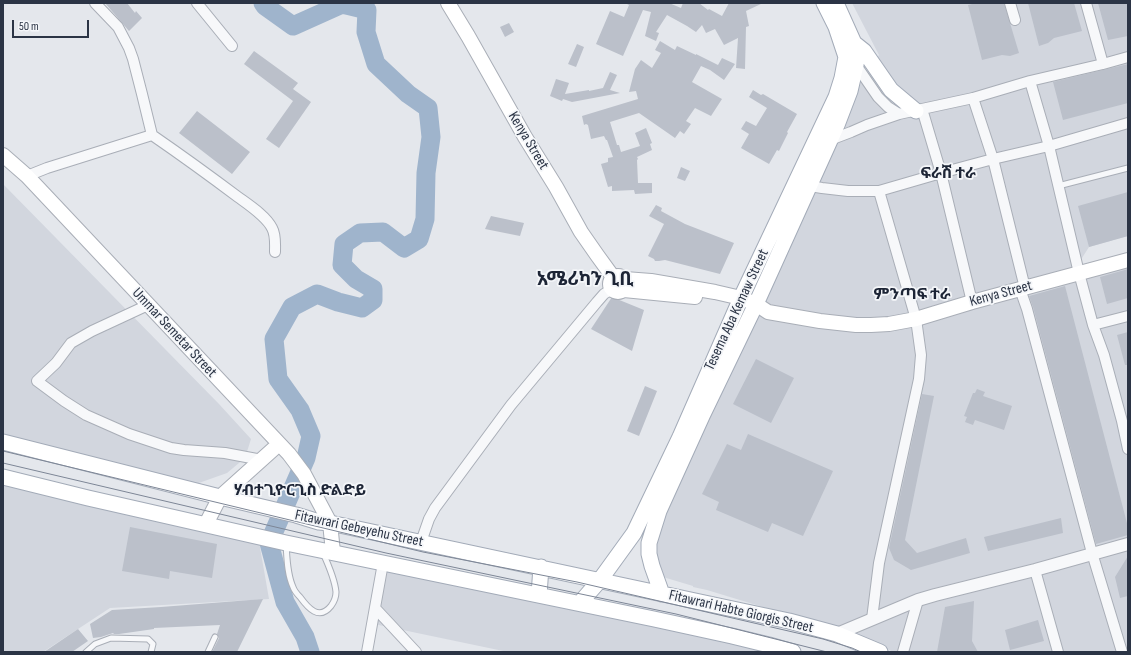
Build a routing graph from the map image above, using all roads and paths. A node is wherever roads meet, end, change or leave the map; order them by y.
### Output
1 (95, 3) edge
2 (197, 3) edge
3 (448, 3) edge
4 (824, 3) edge
5 (836, 3) edge
6 (1010, 3) edge
7 (1086, 3) edge
8 (1015, 20) dead end
9 (854, 43) junction
10 (232, 46) dead end
11 (1128, 57) edge
12 (851, 61) junction
13 (1103, 64) junction
14 (1030, 81) junction
15 (973, 98) junction
16 (919, 110) junction
17 (899, 114) junction
18 (1128, 123) edge
19 (152, 135) junction
20 (830, 140) junction
21 (1049, 146) junction
22 (3, 155) edge
23 (992, 159) junction
24 (1128, 168) edge
25 (941, 173) junction
26 (27, 176) junction
27 (803, 183) junction
28 (1058, 186) junction
29 (879, 191) junction
30 (275, 252) dead end
31 (1128, 260) edge
32 (1079, 273) junction
33 (618, 284) junction
34 (1023, 288) junction
35 (739, 302) junction
36 (972, 302) junction
37 (148, 305) junction
38 (759, 309) junction
39 (1128, 316) edge
40 (916, 319) junction
41 (1093, 325) junction
42 (1125, 420) edge
43 (3, 442) edge
44 (284, 449) junction
45 (1128, 449) edge
46 (262, 460) junction
47 (3, 477) edge
48 (220, 497) junction
49 (330, 523) junction
50 (206, 524) junction
51 (283, 542) junction
52 (421, 542) junction
53 (1128, 544) edge
54 (328, 551) junction
55 (1092, 553) junction
56 (383, 563) junction
57 (541, 568) junction
58 (1035, 570) junction
59 (600, 580) junction
60 (662, 594) junction
61 (539, 595) junction
62 (918, 600) junction
63 (580, 603) junction
64 (375, 608) junction
65 (872, 619) junction
66 (837, 634) junction
67 (215, 637) dead end
68 (86, 652) edge
69 (151, 652) edge
70 (208, 652) edge
71 (367, 652) edge
72 (416, 652) edge
73 (793, 652) edge
74 (880, 652) edge
75 (903, 652) edge
76 (1058, 652) edge
77 (1122, 652) edge

1 - 19 street
2 - 10 street
3 - 33 main road, Kenya Street
4 - 12 main road, Tesema Aba Kemaw Street
5 - 9 main road, Tesema Aba Kemaw Street
6 - 8 street
7 - 13 street
9 - 12 main road, Tesema Aba Kemaw Street
9 - 16 main road
11 - 13 street
12 - 17 street
12 - 20 main road, Tesema Aba Kemaw Street
12 - 27 main road, Tesema Aba Kemaw Street
13 - 14 street
14 - 15 street
14 - 21 street
15 - 16 street
15 - 23 street
16 - 17 street
16 - 25 street
17 - 20 street
18 - 21 street
19 - 26 street
19 - 30 street
20 - 27 main road, Tesema Aba Kemaw Street
21 - 23 street
21 - 28 street
22 - 26 main road, Ummar Semetar Street
23 - 25 street
23 - 34 street
24 - 28 lane
25 - 29 street
25 - 36 street
26 - 37 main road, Ummar Semetar Street
27 - 29 street
27 - 35 main road, Tesema Aba Kemaw Street
27 - 38 main road, Tesema Aba Kemaw Street
28 - 32 street
29 - 40 street
31 - 32 main road, Kenya Street
32 - 34 main road, Kenya Street
32 - 41 street
33 - 35 main road, Kenya Street
33 - 52 street
34 - 36 main road, Kenya Street
34 - 55 street
35 - 38 main road, Kenya Street
35 - 59 main road, Tesema Aba Kemaw Street
36 - 40 main road, Kenya Street
37 - 44 main road, Ummar Semetar Street
37 - 46 street
38 - 40 main road, Kenya Street
38 - 60 main road, Tesema Aba Kemaw Street
39 - 41 street
40 - 65 street
41 - 42 street
42 - 45 street
43 - 48 main road, Fitawrari Gebeyehu Street
44 - 46 main road
44 - 49 main road, Ummar Semetar Street
46 - 48 main road
47 - 50 main road, Fitawrari Gebeyehu Street
48 - 49 main road, Fitawrari Gebeyehu Street
48 - 50 main road
49 - 52 main road, Fitawrari Gebeyehu Street
49 - 54 main road
50 - 51 main road, Fitawrari Gebeyehu Street
51 - 54 main road, Fitawrari Gebeyehu Street
51 - 54 lane
52 - 57 main road, Fitawrari Gebeyehu Street
53 - 55 street
54 - 56 main road, Fitawrari Gebeyehu Street
55 - 58 street
55 - 77 street
56 - 61 main road, Fitawrari Gebeyehu Street
56 - 64 street
57 - 59 main road, Fitawrari Gebeyehu Street
57 - 61 main road
58 - 62 street
58 - 76 street
59 - 60 main road, Fitawrari Habte Giorgis Street
59 - 63 main road, Tesema Aba Kemaw Street
60 - 66 main road, Fitawrari Habte Giorgis Street
61 - 63 main road, Fitawrari Gebeyehu Street
62 - 65 street
62 - 75 street
63 - 73 main road, Fitawrari Gebeyehu Street
64 - 71 street
64 - 72 street
65 - 66 street
66 - 74 main road, Fitawrari Habte Giorgis Street
67 - 70 lane
68 - 69 lane

